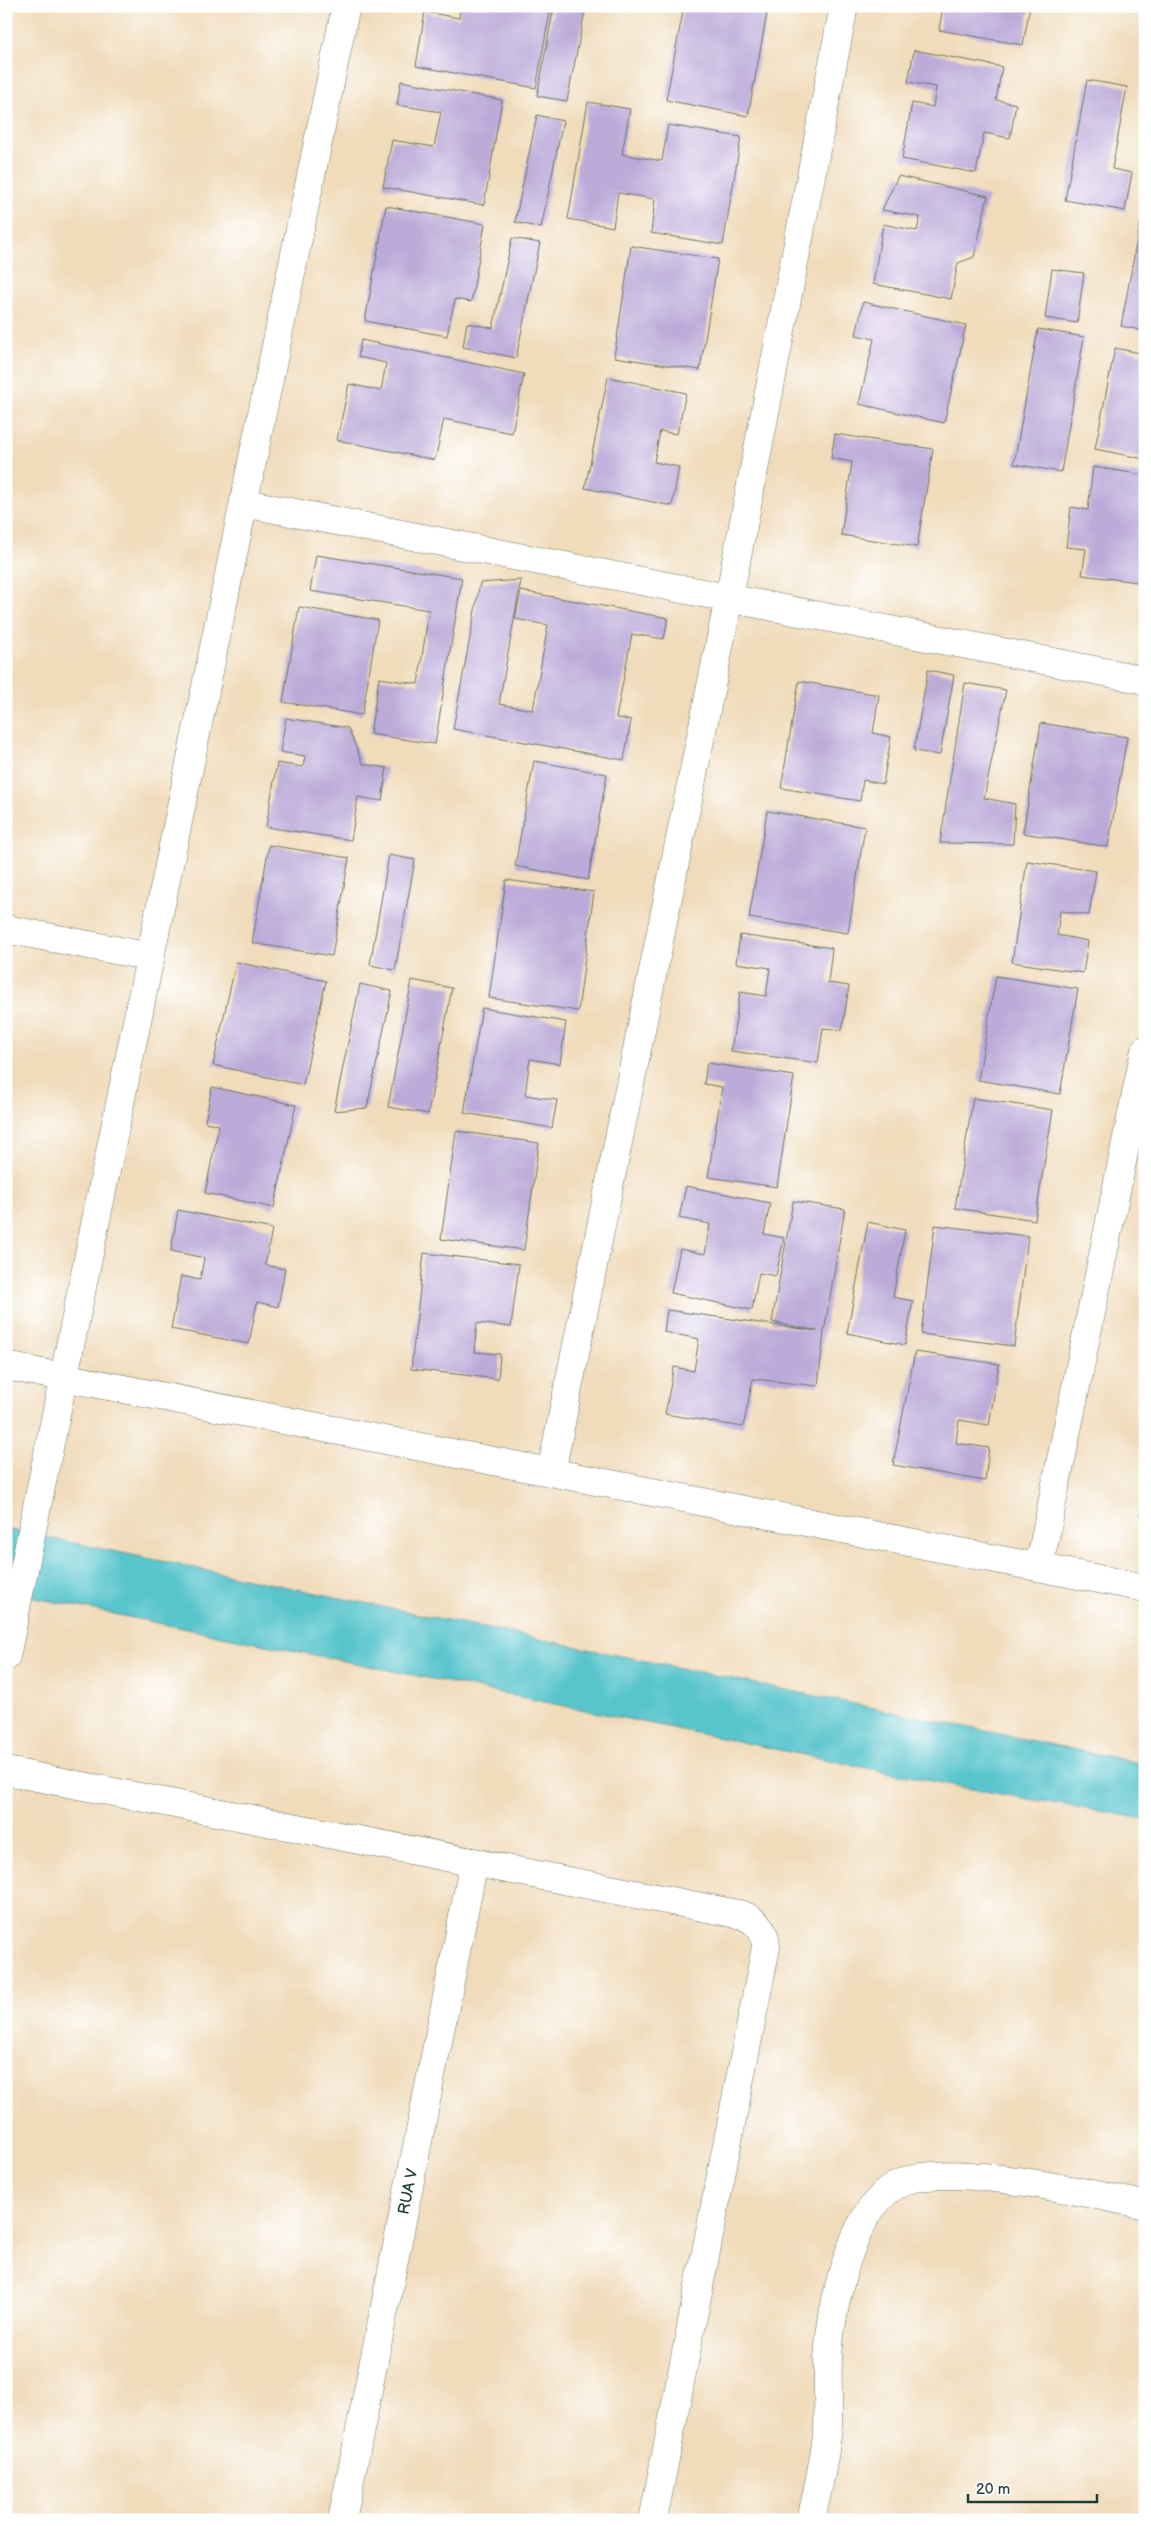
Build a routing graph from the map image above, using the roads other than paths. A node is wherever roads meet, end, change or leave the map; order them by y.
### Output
1 (346, 6) edge
2 (844, 6) edge
3 (244, 503) junction
4 (729, 598) junction
5 (1145, 680) edge
6 (6, 929) edge
7 (151, 957) junction
8 (1145, 1050) edge
9 (6, 1366) edge
10 (65, 1378) junction
11 (551, 1472) junction
12 (1039, 1567) junction
13 (1145, 1588) edge
14 (6, 1657) edge
15 (6, 1771) edge
16 (474, 1862) junction
17 (1145, 2205) edge
18 (342, 2520) edge
19 (653, 2520) edge
20 (812, 2520) edge

1 - 3 street
2 - 4 street
3 - 4 street
3 - 7 street
4 - 5 street
4 - 11 street
6 - 7 street
7 - 10 street
8 - 12 street
9 - 10 street
10 - 11 street
10 - 14 street
11 - 12 street
12 - 13 street
15 - 16 street
16 - 18 street, RUA V
16 - 19 street
17 - 20 street

